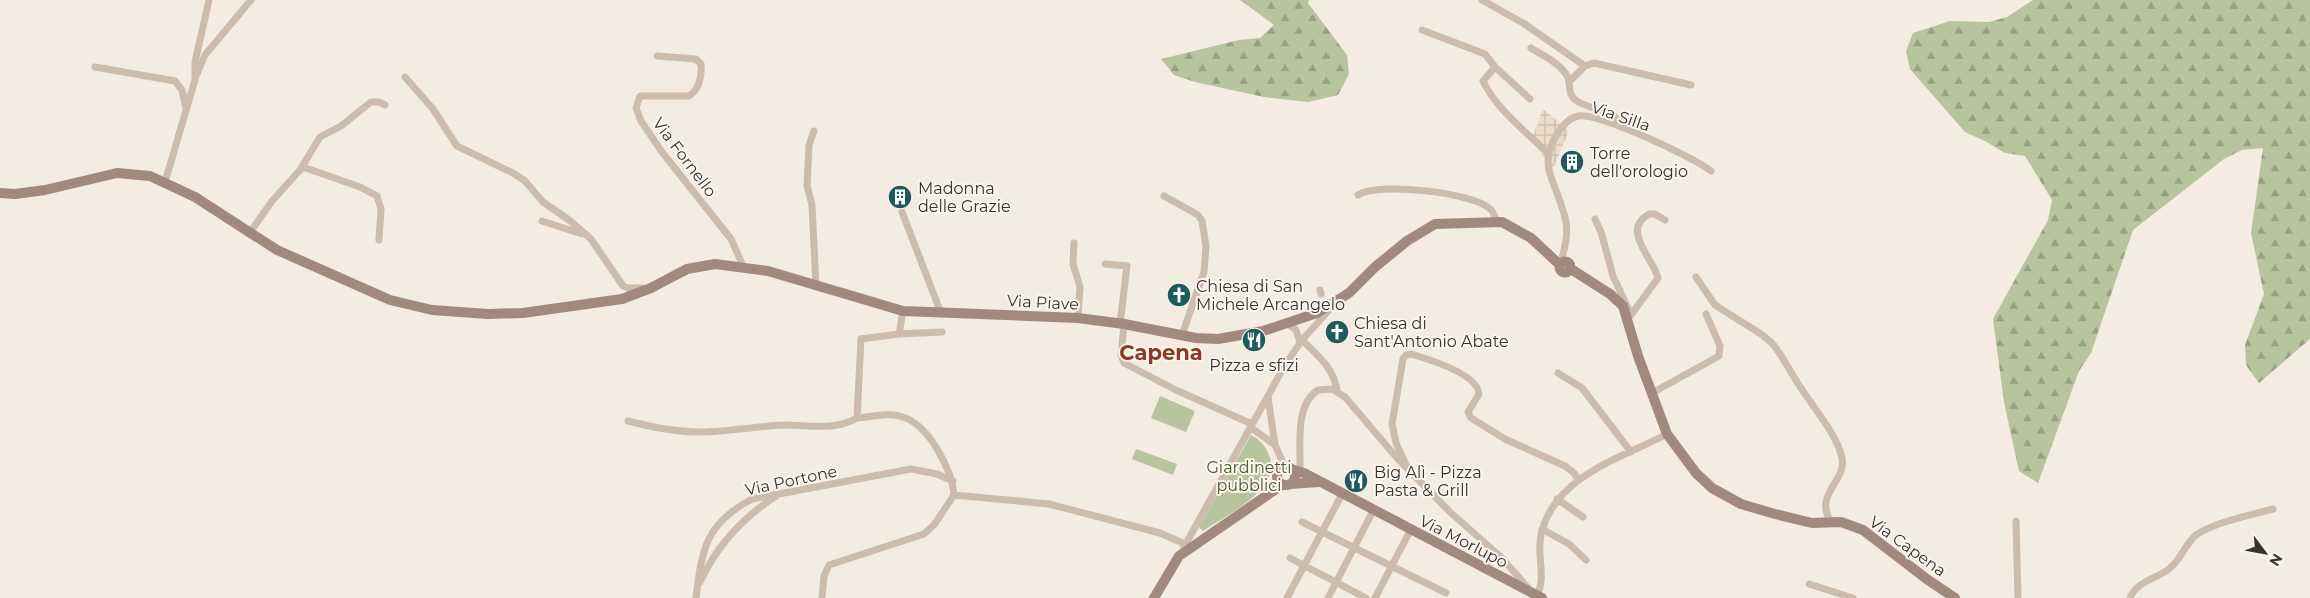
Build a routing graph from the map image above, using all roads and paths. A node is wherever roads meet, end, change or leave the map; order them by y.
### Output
1 (209, 0) edge
2 (251, 0) edge
3 (1482, 0) edge
4 (1422, 30) dead end
5 (1531, 48) dead end
6 (657, 56) dead end
7 (1585, 66) junction
8 (95, 67) dead end
9 (1494, 67) junction
10 (405, 77) dead end
11 (194, 80) junction
12 (1569, 82) junction
13 (1691, 85) dead end
14 (1530, 99) dead end
15 (385, 105) dead end
16 (186, 111) junction
17 (1621, 128) junction
18 (814, 131) dead end
19 (1549, 154) junction
20 (303, 166) junction
21 (1711, 171) dead end
22 (165, 182) junction
23 (0, 193) edge
24 (1164, 196) dead end
25 (1358, 196) dead end
26 (902, 212) dead end
27 (1595, 220) dead end
28 (1665, 220) dead end
29 (542, 221) dead end
30 (1496, 221) junction
31 (249, 234) junction
32 (591, 239) junction
33 (379, 240) dead end
34 (1074, 243) dead end
35 (1558, 263) junction
36 (1105, 264) dead end
37 (743, 266) junction
38 (1696, 277) dead end
39 (816, 286) junction
40 (651, 288) junction
41 (1336, 302) junction
42 (903, 311) junction
43 (941, 313) junction
44 (1706, 314) dead end
45 (1630, 316) junction
46 (1078, 318) junction
47 (1122, 324) junction
48 (1289, 324) junction
49 (942, 332) dead end
50 (899, 334) junction
51 (1182, 335) junction
52 (1301, 341) junction
53 (1558, 373) dead end
54 (1337, 391) junction
55 (1652, 393) junction
56 (1268, 397) junction
57 (1258, 413) junction
58 (1272, 416) junction
59 (857, 418) junction
60 (628, 421) dead end
61 (1251, 426) junction
62 (1667, 434) junction
63 (1275, 444) junction
64 (1631, 452) junction
65 (1407, 467) junction
66 (1292, 469) junction
67 (1578, 480) junction
68 (952, 481) junction
69 (1319, 482) junction
70 (1286, 485) junction
71 (778, 494) junction
72 (1342, 494) junction
73 (954, 495) junction
74 (1557, 499) junction
75 (2274, 509) dead end
76 (1373, 511) junction
77 (1583, 517) dead end
78 (2016, 521) dead end
79 (1302, 522) dead end
80 (1830, 522) junction
81 (1542, 529) junction
82 (1410, 530) junction
83 (1322, 532) junction
84 (1185, 544) junction
85 (1354, 548) junction
86 (1179, 556) junction
87 (1290, 558) dead end
88 (1586, 560) dead end
89 (1304, 566) junction
90 (1392, 566) junction
91 (1336, 582) junction
92 (1809, 584) dead end
93 (698, 585) junction
94 (1446, 593) dead end
95 (1537, 595) edge
96 (696, 598) edge
97 (822, 598) edge
98 (1154, 598) edge
99 (1287, 598) edge
100 (1328, 598) edge
101 (1366, 598) edge
102 (1375, 598) edge
103 (1853, 598) edge
104 (1956, 598) edge
105 (2018, 598) edge
106 (2130, 598) edge

1 - 11 street
2 - 11 street
3 - 7 street
4 - 9 street
5 - 12 street
6 - 37 street, Via Fornello
7 - 12 street
7 - 13 street
8 - 16 street
9 - 14 street
9 - 19 street
10 - 32 street
11 - 16 street
12 - 17 street
15 - 20 street
16 - 22 street
17 - 19 street, Via Silla
17 - 21 street, Via Silla
18 - 39 street
19 - 35 street
20 - 31 street
20 - 33 street
22 - 23 main road, Via Piave
22 - 31 main road, Via Piave
24 - 51 street
25 - 30 street
26 - 43 street
27 - 45 street
28 - 45 street
29 - 32 street
30 - 35 main road
30 - 41 main road, Via Piave
31 - 40 main road, Via Piave
32 - 40 street
34 - 46 street
35 - 45 main road
36 - 47 street
37 - 39 main road, Via Piave
37 - 40 main road, Via Piave
38 - 80 street
39 - 42 main road, Via Piave
41 - 48 main road, Via Piave
41 - 52 street
42 - 43 main road, Via Piave
42 - 50 street
43 - 46 main road, Via Piave
44 - 55 street
45 - 55 main road, Via Capena
46 - 47 main road, Via Piave
47 - 51 main road, Via Piave
47 - 61 street
48 - 51 main road, Via Piave
48 - 52 street
49 - 50 street
50 - 59 street
52 - 54 street
52 - 56 street
53 - 64 street
54 - 65 street
54 - 66 street
55 - 62 main road, Via Capena
56 - 57 street
56 - 58 street
57 - 58 street
57 - 61 street
58 - 63 street
59 - 60 street
59 - 68 street
61 - 63 street
61 - 84 street
62 - 64 street
62 - 80 main road, Via Capena
63 - 66 street
64 - 67 street
65 - 67 street
65 - 95 street
66 - 69 main road, Via Morlupo
66 - 70 main road
66 - 70 main road
67 - 74 street
68 - 71 street, Via Portone
68 - 73 street
69 - 70 main road
69 - 72 main road, Via Morlupo
70 - 86 main road
71 - 93 street
71 - 93 street, Via Portone
72 - 76 main road, Via Morlupo
72 - 83 street
73 - 84 street
73 - 97 street
74 - 77 street
74 - 81 street
75 - 106 street
76 - 82 main road, Via Morlupo
76 - 85 street
78 - 105 street
79 - 83 street
80 - 104 main road, Via Capena
81 - 88 street
81 - 95 street
82 - 90 street
82 - 95 main road, Via Morlupo
83 - 85 street
83 - 89 street
84 - 86 street
85 - 90 street
85 - 91 street
86 - 98 main road
87 - 89 street
89 - 91 street
89 - 99 street
90 - 94 street
90 - 102 street
91 - 100 street
91 - 101 street
92 - 103 street
93 - 96 street, Via Portone

